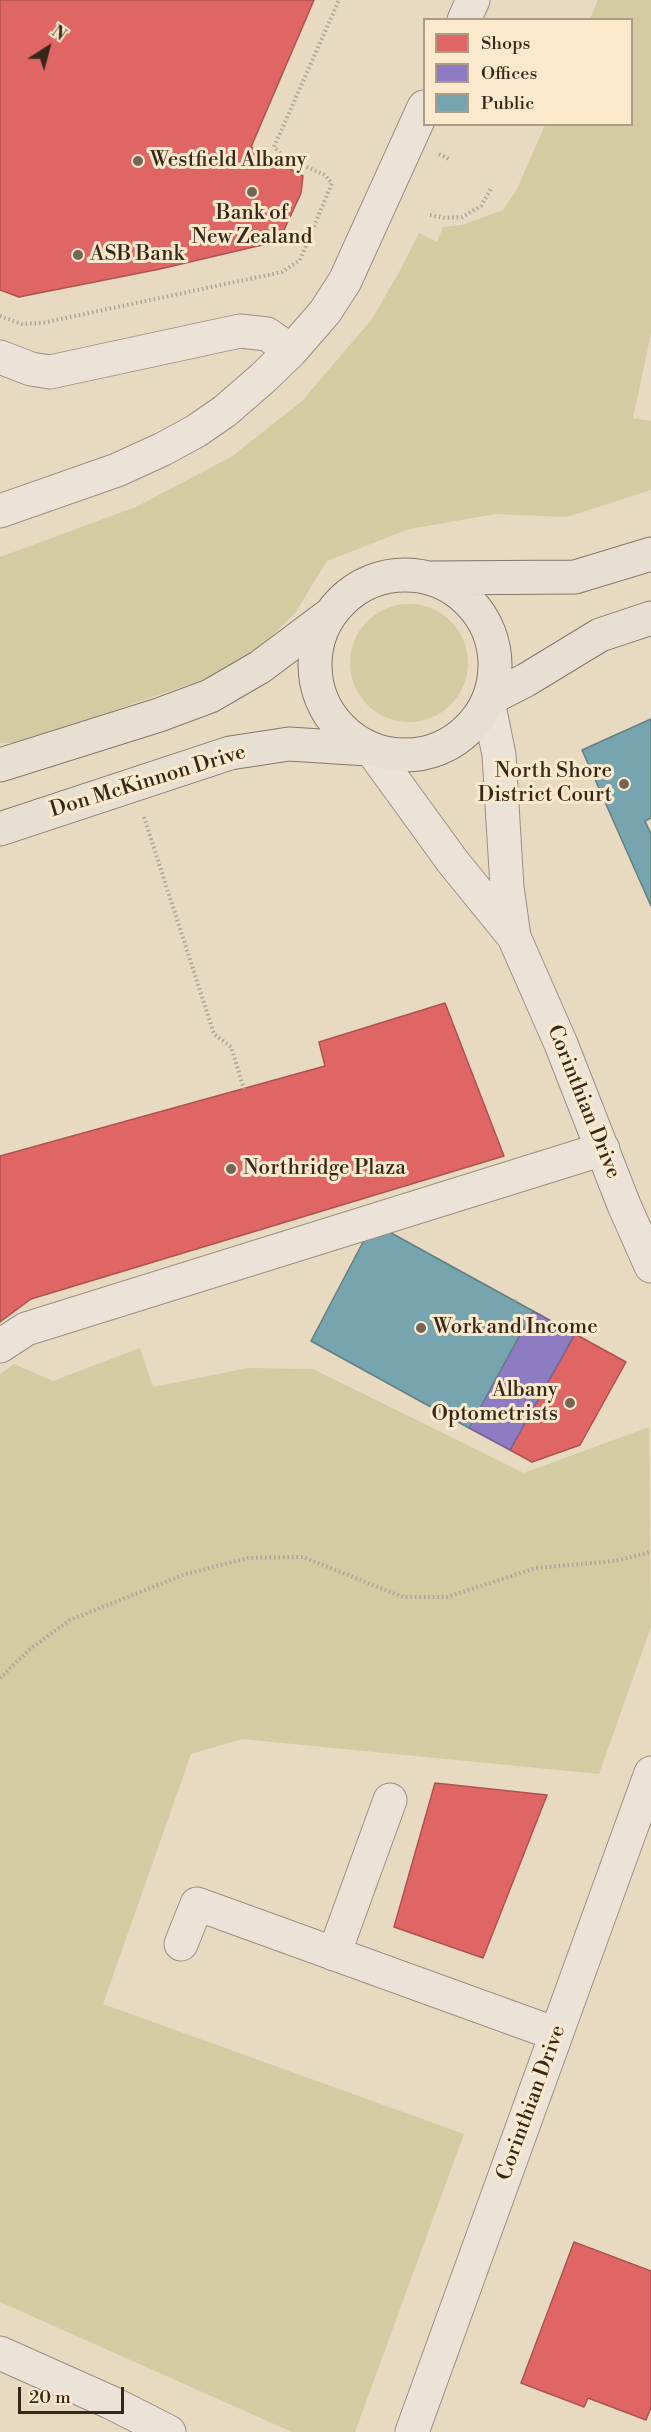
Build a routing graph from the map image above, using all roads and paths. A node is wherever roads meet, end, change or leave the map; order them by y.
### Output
1 (339, 0) edge
2 (473, 0) edge
3 (465, 18) edge
4 (423, 109) edge
5 (435, 152) dead end
6 (451, 160) dead end
7 (492, 187) dead end
8 (430, 215) dead end
9 (0, 316) edge
10 (291, 351) junction
11 (0, 357) edge
12 (0, 511) edge
13 (651, 554) edge
14 (430, 578) junction
15 (329, 615) junction
16 (651, 618) edge
17 (489, 700) junction
18 (370, 749) junction
19 (0, 765) edge
20 (143, 813) dead end
21 (0, 829) edge
22 (513, 937) junction
23 (244, 1089) dead end
24 (603, 1149) junction
25 (651, 1266) edge
26 (0, 1346) edge
27 (651, 1552) edge
28 (0, 1678) edge
29 (651, 1773) edge
30 (390, 1800) dead end
31 (181, 1944) dead end
32 (334, 1954) junction
33 (556, 2034) junction
34 (0, 2353) edge
35 (169, 2432) edge
36 (412, 2432) edge

1 - 9 path
2 - 3 street
4 - 10 street
5 - 6 path
7 - 8 path
10 - 11 street
10 - 12 street
13 - 14 main road
14 - 15 main road
14 - 17 main road
15 - 18 main road
15 - 19 main road
16 - 17 main road
17 - 18 main road
17 - 22 street, Corinthian Drive
18 - 21 main road, Don McKinnon Drive
18 - 22 street, Corinthian Drive
20 - 23 path
22 - 24 street, Corinthian Drive
24 - 25 street, Corinthian Drive
24 - 26 street
27 - 28 path
29 - 33 street, Corinthian Drive
30 - 32 street
31 - 32 street
32 - 33 street
33 - 36 street, Corinthian Drive
34 - 35 street

